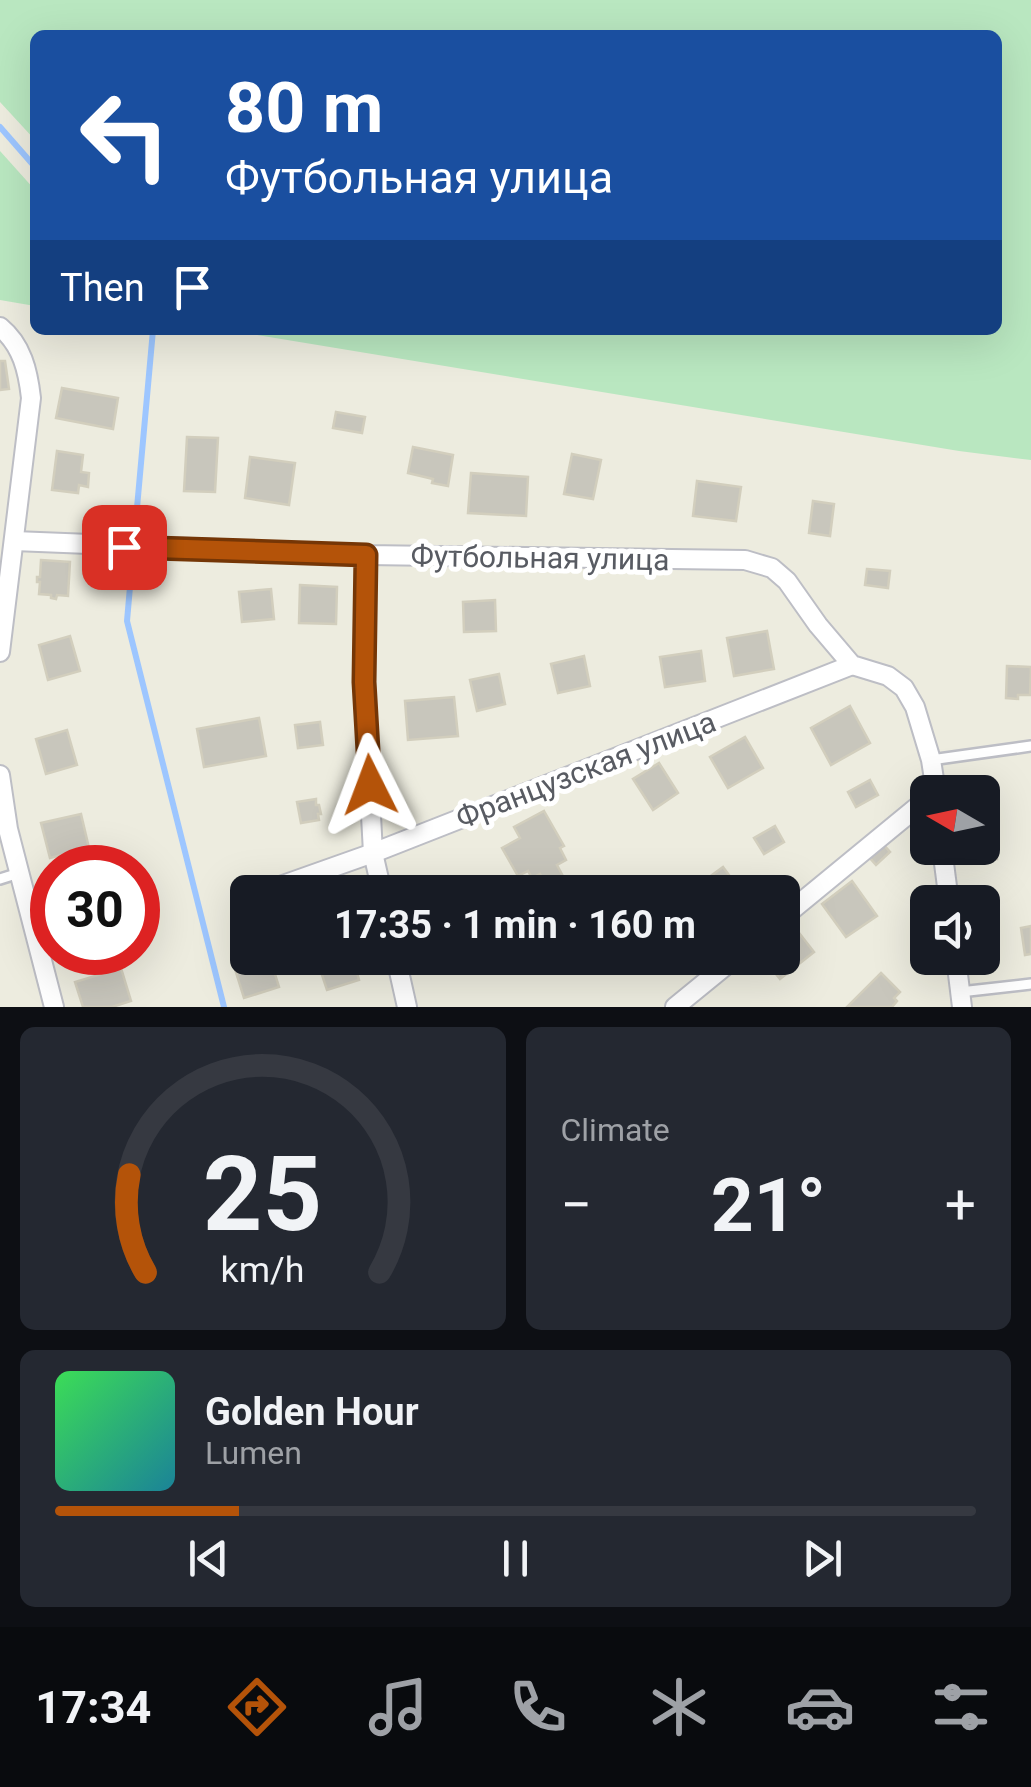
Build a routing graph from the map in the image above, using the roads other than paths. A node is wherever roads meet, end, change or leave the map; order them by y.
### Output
1 (0, 326) edge
2 (14, 541) junction
3 (366, 555) junction
4 (0, 652) edge
5 (852, 665) junction
6 (1031, 746) edge
7 (932, 760) junction
8 (0, 775) edge
9 (933, 775) edge
10 (910, 813) edge
11 (373, 854) junction
12 (19, 873) junction
13 (313, 875) edge
14 (378, 875) edge
15 (0, 879) edge
16 (800, 903) edge
17 (400, 975) edge
18 (714, 975) edge
19 (1031, 984) edge
20 (961, 999) edge
21 (54, 1007) edge
22 (407, 1007) edge
23 (675, 1007) edge

1 - 2 street
2 - 3 street, Футбольная улица
2 - 4 street
3 - 5 street, Футбольная улица
3 - 11 street
5 - 7 street, Футбольная улица
5 - 11 street, Французская улица
6 - 7 lane
7 - 9 street, Футбольная улица
8 - 12 street
10 - 16 street
11 - 13 street, Французская улица
11 - 14 street
12 - 15 lane
12 - 21 street
17 - 22 street
18 - 23 street
19 - 20 lane

